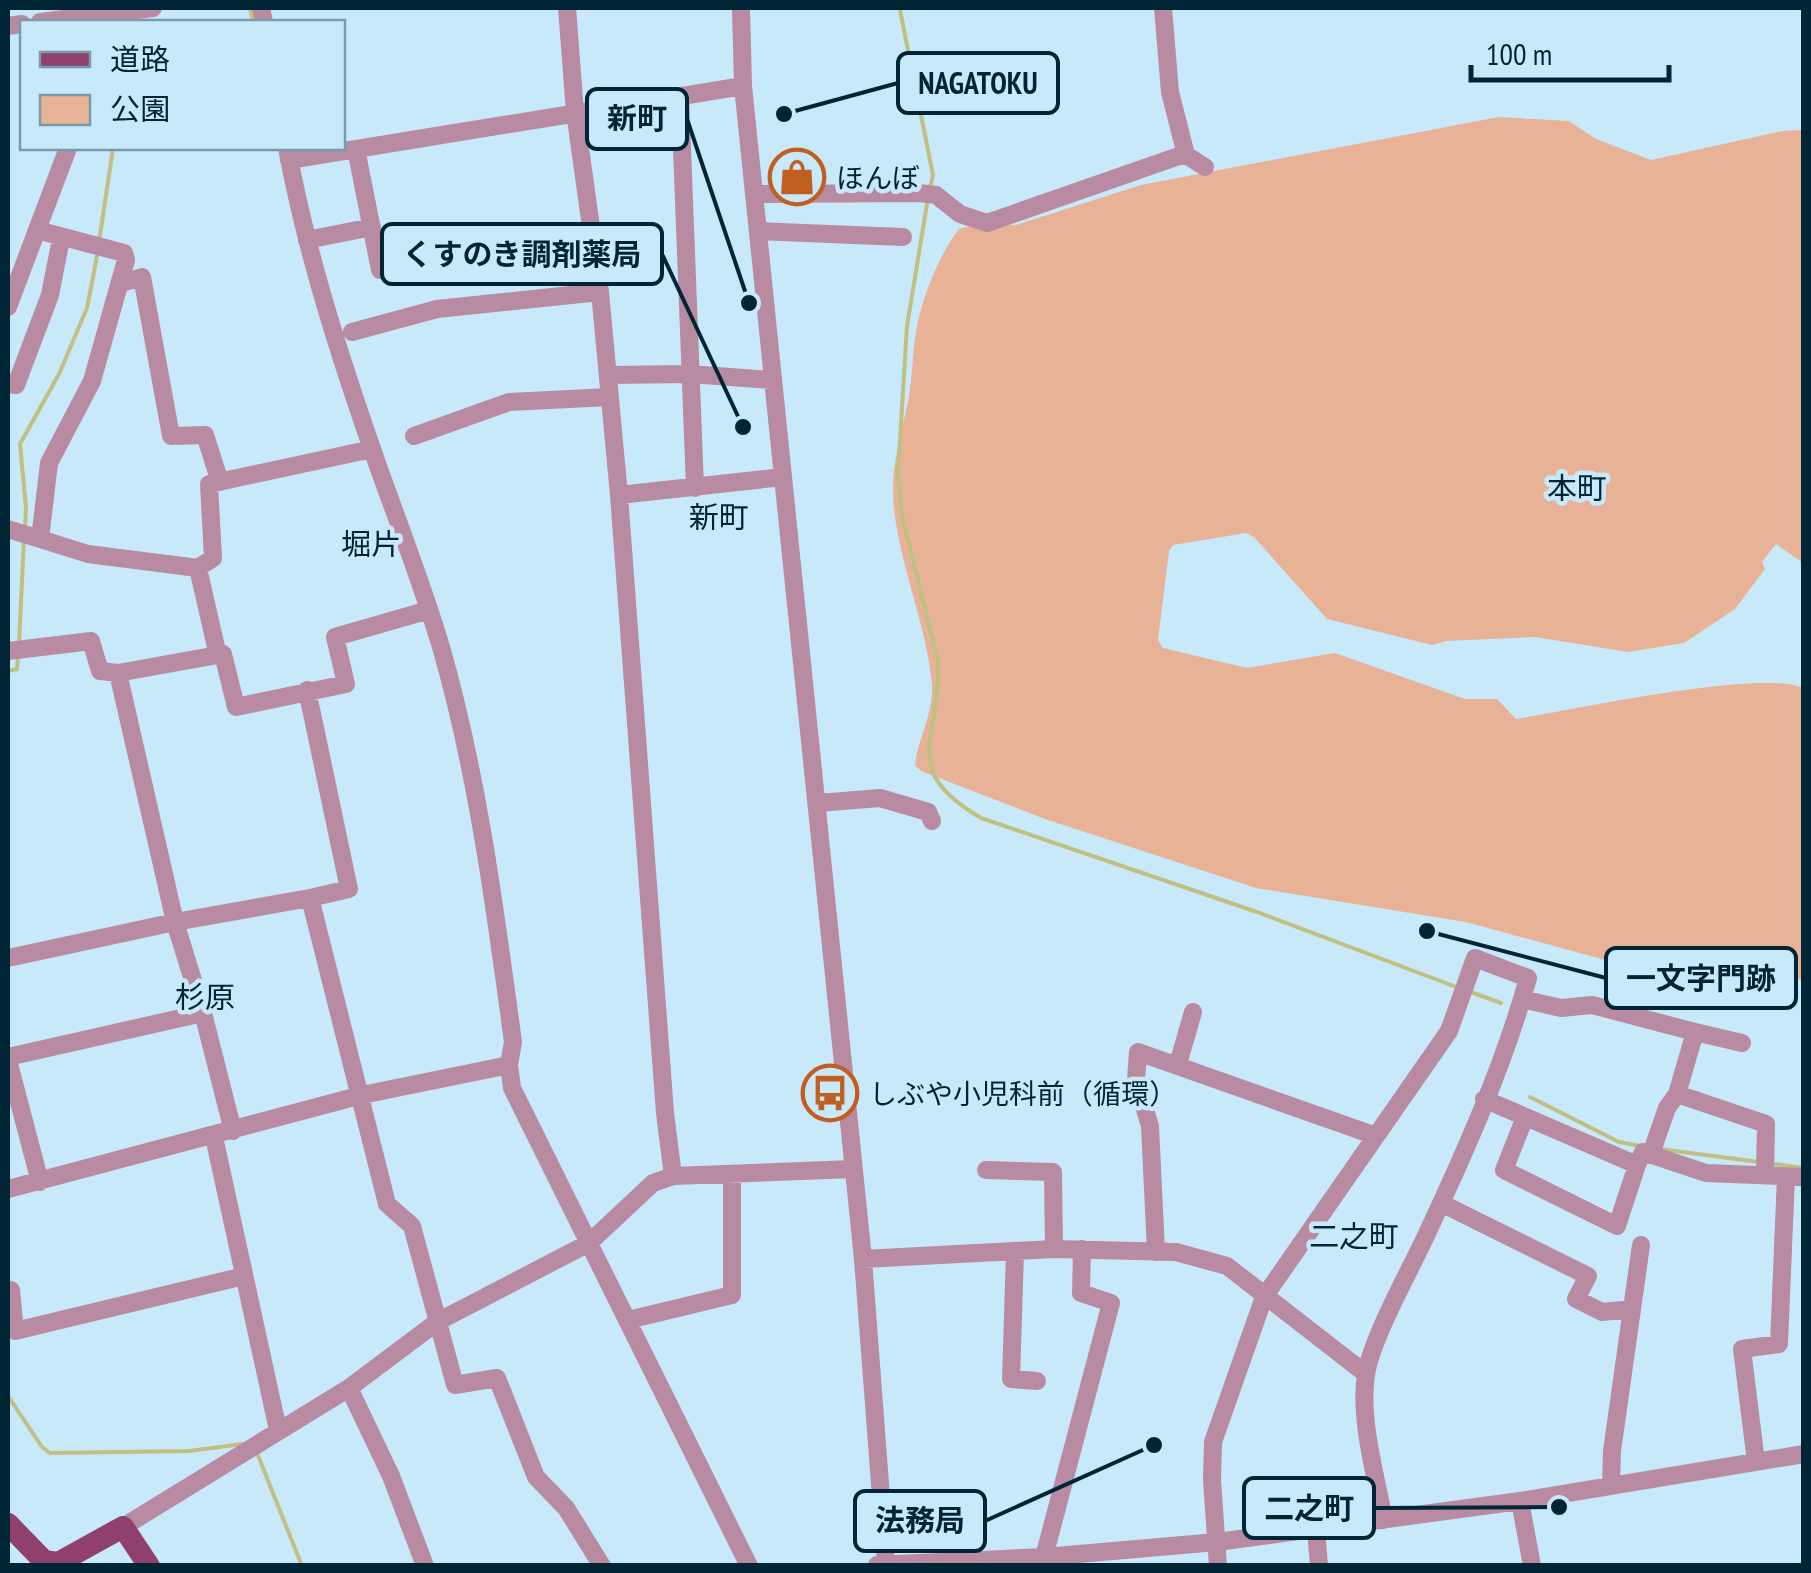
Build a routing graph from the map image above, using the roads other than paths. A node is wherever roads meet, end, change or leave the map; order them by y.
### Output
1 (152, 8) edge
2 (567, 8) edge
3 (741, 8) edge
4 (1163, 8) edge
5 (70, 14) edge
6 (90, 20) edge
7 (743, 86) junction
8 (680, 96) junction
9 (575, 112) junction
10 (356, 149) junction
11 (67, 150) edge
12 (342, 150) edge
13 (345, 150) edge
14 (288, 154) edge
15 (1186, 155) junction
16 (1206, 167) dead end
17 (754, 194) junction
18 (372, 227) junction
19 (36, 230) junction
20 (758, 231) junction
21 (903, 237) dead end
22 (61, 239) junction
23 (307, 240) junction
24 (380, 270) dead end
25 (122, 283) junction
26 (600, 292) junction
27 (8, 308) edge
28 (352, 332) dead end
29 (690, 374) junction
30 (608, 376) junction
31 (772, 380) junction
32 (8, 384) edge
33 (610, 396) junction
34 (414, 436) dead end
35 (372, 449) junction
36 (783, 477) junction
37 (220, 482) junction
38 (695, 488) junction
39 (620, 495) junction
40 (8, 529) edge
41 (40, 539) junction
42 (198, 568) junction
43 (428, 610) junction
44 (8, 651) edge
45 (218, 656) junction
46 (118, 673) junction
47 (308, 690) junction
48 (818, 803) junction
49 (932, 822) dead end
50 (310, 898) junction
51 (175, 922) junction
52 (8, 958) edge
53 (1522, 999) junction
54 (1193, 1012) dead end
55 (203, 1013) junction
56 (1695, 1032) junction
57 (1742, 1044) dead end
58 (8, 1059) edge
59 (1178, 1064) junction
60 (508, 1065) junction
61 (1677, 1094) junction
62 (362, 1095) junction
63 (1484, 1099) junction
64 (1525, 1117) junction
65 (233, 1131) junction
66 (1376, 1136) junction
67 (214, 1137) junction
68 (1644, 1160) junction
69 (854, 1169) junction
70 (986, 1170) dead end
71 (732, 1175) junction
72 (1764, 1175) junction
73 (673, 1176) junction
74 (1795, 1177) edge
75 (40, 1182) junction
76 (8, 1189) edge
77 (1442, 1203) junction
78 (589, 1242) junction
79 (1641, 1245) dead end
80 (1054, 1249) junction
81 (1082, 1249) junction
82 (1015, 1252) junction
83 (1156, 1252) junction
84 (863, 1259) junction
85 (244, 1276) junction
86 (8, 1291) edge
87 (1264, 1297) junction
88 (1632, 1310) junction
89 (628, 1320) junction
90 (437, 1322) junction
91 (1366, 1374) junction
92 (1037, 1380) dead end
93 (349, 1388) junction
94 (278, 1430) junction
95 (1804, 1454) edge
96 (1756, 1462) junction
97 (1612, 1484) junction
98 (1520, 1501) junction
99 (1384, 1520) junction
100 (8, 1524) edge
101 (123, 1527) junction
102 (1316, 1529) junction
103 (1218, 1542) junction
104 (1039, 1561) edge
105 (881, 1564) edge
106 (149, 1566) edge
107 (424, 1566) edge
108 (602, 1566) edge
109 (749, 1566) edge
110 (1218, 1566) edge
111 (1319, 1566) edge
112 (1532, 1566) edge

1 - 6 street
2 - 9 street
3 - 7 street
4 - 15 street
5 - 6 street
7 - 8 street
7 - 17 street
8 - 9 street
8 - 29 street
9 - 10 street
9 - 26 street
10 - 13 street
10 - 18 street
11 - 19 street
12 - 14 street
14 - 23 street
15 - 16 street
15 - 17 street
17 - 20 street
18 - 23 street
18 - 24 street
19 - 22 street
19 - 27 street
20 - 21 street
20 - 31 street
22 - 25 street
22 - 32 street
23 - 35 street
25 - 37 street
25 - 41 street
26 - 28 street
26 - 30 street
29 - 30 street
29 - 31 street
29 - 38 street
30 - 33 street
31 - 36 street
33 - 34 street
33 - 39 street
35 - 37 street
35 - 43 street
36 - 38 street
36 - 48 street
37 - 42 street
38 - 39 street
39 - 73 street
40 - 41 street
41 - 42 street
42 - 45 street
43 - 47 street
43 - 60 street
44 - 46 street
45 - 46 street
45 - 47 street
46 - 51 street
47 - 50 street
48 - 49 street
48 - 69 street
50 - 51 street
50 - 62 street
51 - 52 street
51 - 55 street
53 - 56 street
53 - 63 street
53 - 66 street
54 - 59 street
55 - 58 street
55 - 65 street
56 - 57 street
56 - 61 street
58 - 75 street
59 - 66 street
59 - 83 street
60 - 62 street
60 - 78 street
61 - 68 street
61 - 72 street
62 - 65 street
62 - 90 street
63 - 64 street
63 - 77 street
64 - 68 street
64 - 68 street
65 - 67 street
66 - 87 street
67 - 75 street
67 - 85 street
68 - 72 street
69 - 71 street
69 - 84 street
70 - 80 street
71 - 73 street
71 - 89 street
72 - 74 street
73 - 78 street
74 - 96 street
75 - 76 street
77 - 88 street
77 - 91 street
78 - 89 street
78 - 90 street
79 - 88 street
80 - 81 street
80 - 82 street
81 - 83 street
81 - 104 street
82 - 84 street
82 - 92 street
83 - 87 street
84 - 105 street
85 - 86 street
85 - 94 street
87 - 91 street
87 - 103 street
88 - 97 street
89 - 109 street
90 - 93 street
90 - 108 street
91 - 99 street
93 - 94 street
93 - 107 street
94 - 101 street
95 - 96 street
96 - 97 street
97 - 98 street
98 - 99 street
98 - 112 street
99 - 102 street
100 - 101 main road
101 - 106 main road
102 - 103 street
102 - 111 street
103 - 104 street
103 - 110 street
104 - 105 street

